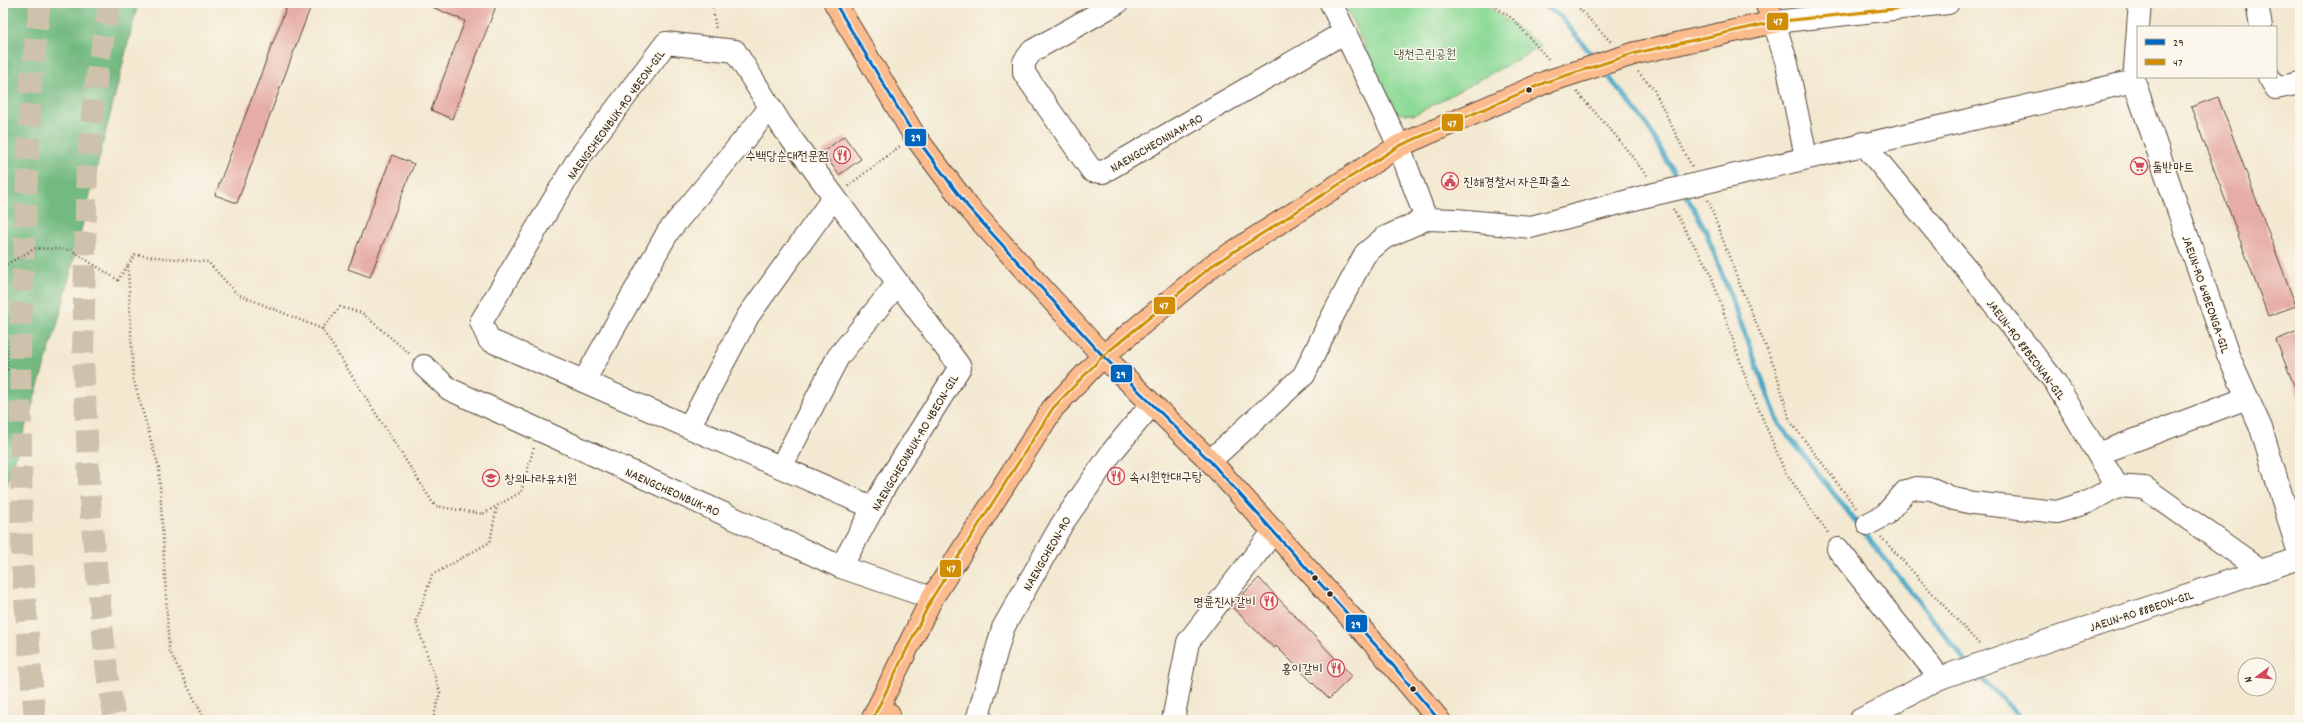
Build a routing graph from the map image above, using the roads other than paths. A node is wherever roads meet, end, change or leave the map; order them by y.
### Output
1 (835, 3) edge
2 (1117, 3) edge
3 (1331, 3) edge
4 (1948, 3) edge
5 (2140, 3) edge
6 (2257, 3) edge
7 (1770, 12) edge
8 (2138, 26) edge
9 (2261, 26) edge
10 (1345, 32) junction
11 (2137, 40) edge
12 (2270, 78) edge
13 (2134, 81) junction
14 (2300, 83) edge
15 (770, 108) junction
16 (1863, 144) junction
17 (1399, 146) junction
18 (1806, 157) junction
19 (834, 197) junction
20 (1426, 219) junction
21 (898, 283) junction
22 (1103, 356) junction
23 (424, 366) road end
24 (584, 381) junction
25 (2247, 398) junction
26 (1151, 405) junction
27 (689, 427) junction
28 (2098, 454) junction
29 (1210, 461) junction
30 (781, 467) junction
31 (2117, 486) junction
32 (874, 508) junction
33 (1868, 524) road end
34 (1274, 532) junction
35 (1838, 549) road end
36 (2300, 558) edge
37 (841, 567) junction
38 (2262, 571) junction
39 (932, 598) junction
40 (1950, 674) junction
41 (884, 719) edge
42 (977, 720) edge
43 (1173, 720) edge
44 (1439, 720) edge
45 (1860, 720) edge

1 - 22 main road
2 - 10 street, NAENGCHEONNAM-RO
3 - 10 street
4 - 7 street
5 - 8 street, JAEUN-RO 64BEONGA-GIL
6 - 9 street
7 - 17 main road, bridge
7 - 18 street
10 - 17 street
11 - 13 street, JAEUN-RO 64BEONGA-GIL
12 - 14 street
13 - 16 street
13 - 25 street, JAEUN-RO 64BEONGA-GIL
15 - 19 street, NAENGCHEONBUK-RO 4BEON-GIL
15 - 24 street
15 - 24 street, NAENGCHEONBUK-RO 4BEON-GIL
16 - 18 street
16 - 28 street, JAEUN-RO 88BEONAN-GIL
17 - 20 street
17 - 22 main road
18 - 20 street, bridge
19 - 21 street, NAENGCHEONBUK-RO 4BEON-GIL
19 - 27 street
20 - 29 street
21 - 30 street
21 - 32 street, NAENGCHEONBUK-RO 4BEON-GIL
22 - 26 main road
22 - 39 main road
23 - 37 street, NAENGCHEONBUK-RO
24 - 27 street
25 - 28 street
25 - 36 street, JAEUN-RO 64BEONGA-GIL
26 - 29 main road
26 - 42 street, NAENGCHEON-RO
27 - 30 street
28 - 31 street, JAEUN-RO 88BEONAN-GIL
29 - 34 main road
30 - 32 street
31 - 33 street
31 - 38 street
32 - 37 street, NAENGCHEONBUK-RO 4BEON-GIL
34 - 43 street
34 - 44 main road
35 - 40 street
36 - 38 street, JAEUN-RO 88BEON-GIL
37 - 39 street, NAENGCHEONBUK-RO
38 - 40 street, JAEUN-RO 88BEON-GIL
39 - 41 main road
40 - 45 street, JAEUN-RO 88BEON-GIL

